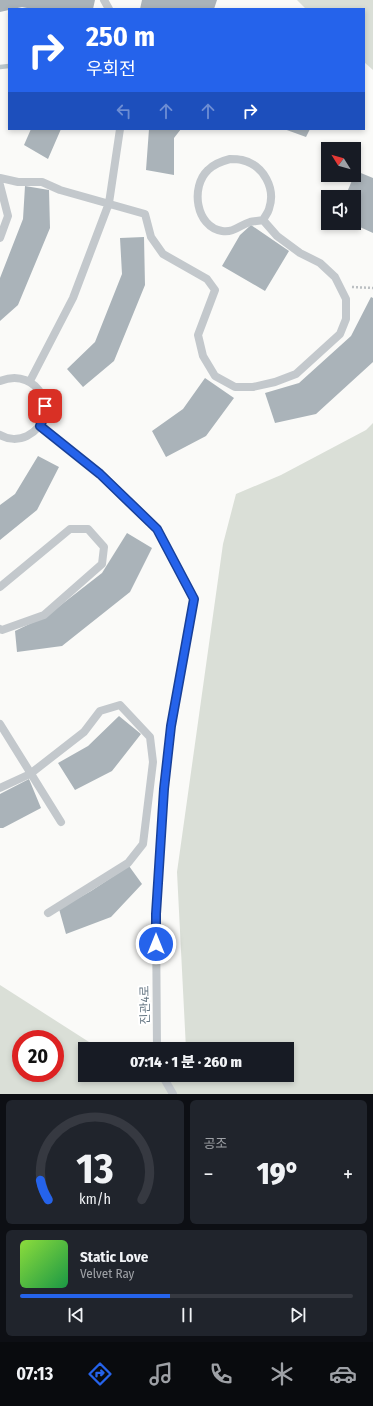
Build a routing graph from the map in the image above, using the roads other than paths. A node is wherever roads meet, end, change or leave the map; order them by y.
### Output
1 (120, 130) edge
2 (0, 178) edge
3 (0, 185) edge
4 (108, 203) junction
5 (263, 220) junction
6 (0, 238) edge
7 (0, 380) edge
8 (30, 381) junction
9 (40, 426) junction
10 (0, 435) edge
11 (0, 587) edge
12 (0, 629) edge
13 (0, 724) edge
14 (30, 774) junction
15 (0, 788) edge
16 (61, 822) dead end
17 (48, 913) dead end
18 (157, 1042) edge
19 (166, 1082) edge
20 (173, 1094) edge

1 - 4 lane
2 - 4 lane
3 - 6 lane
4 - 5 lane
4 - 8 lane
5 - 5 lane
7 - 8 lane
8 - 9 lane
9 - 10 lane
9 - 18 lane, 진관4로
11 - 12 lane
13 - 14 lane
14 - 15 lane
14 - 16 lane
14 - 17 lane
19 - 20 lane

